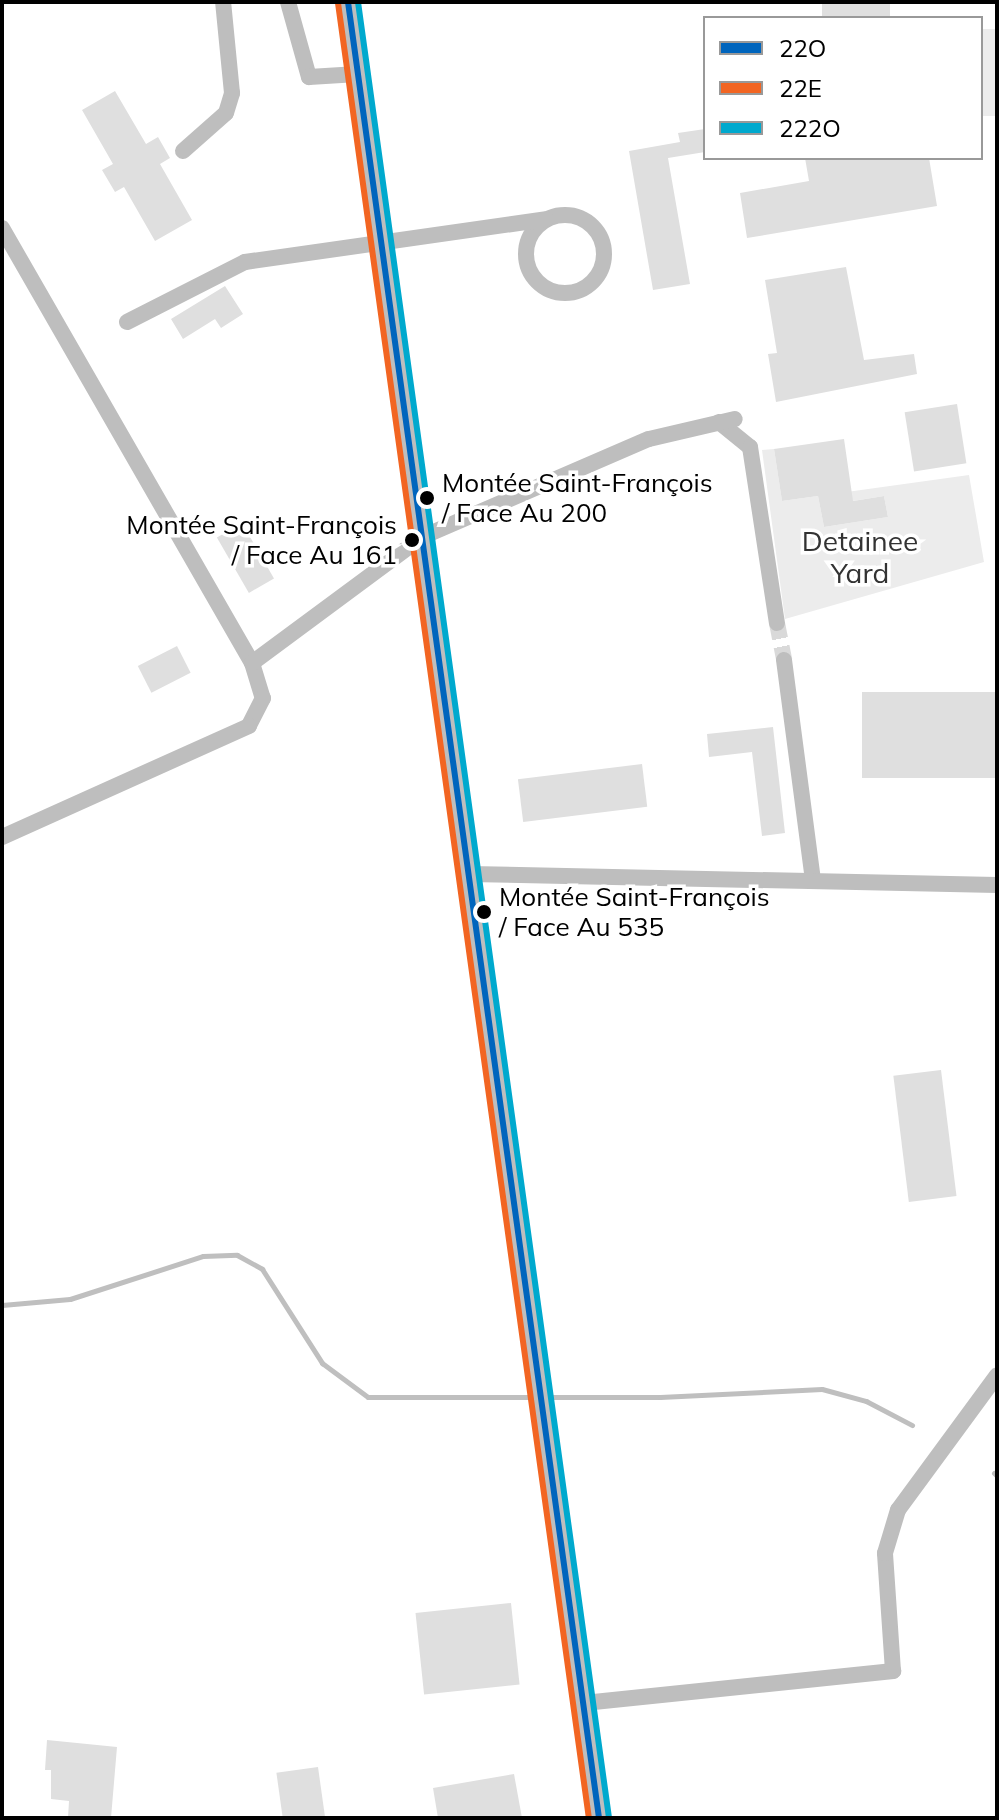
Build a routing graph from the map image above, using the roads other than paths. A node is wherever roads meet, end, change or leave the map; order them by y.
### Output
1 (223, 2) edge
2 (288, 2) edge
3 (348, 2) edge
4 (358, 74) junction
5 (183, 151) dead end
6 (546, 219) junction
7 (2, 228) edge
8 (382, 243) junction
9 (127, 322) dead end
10 (422, 537) junction
11 (777, 623) tunnel mouth
12 (784, 660) tunnel mouth
13 (252, 663) junction
14 (2, 837) edge
15 (469, 874) junction
16 (813, 881) junction
17 (997, 885) edge
18 (997, 1375) edge
19 (584, 1703) junction
20 (599, 1818) edge

1 - 5 street
2 - 4 street
3 - 4 street
4 - 8 street
6 - 6 street
6 - 8 street
7 - 13 street
8 - 9 street
8 - 10 street
10 - 11 street
10 - 13 street
10 - 15 street
12 - 16 street
13 - 14 street
15 - 16 street
15 - 19 street
16 - 17 street
18 - 19 street
19 - 20 street

